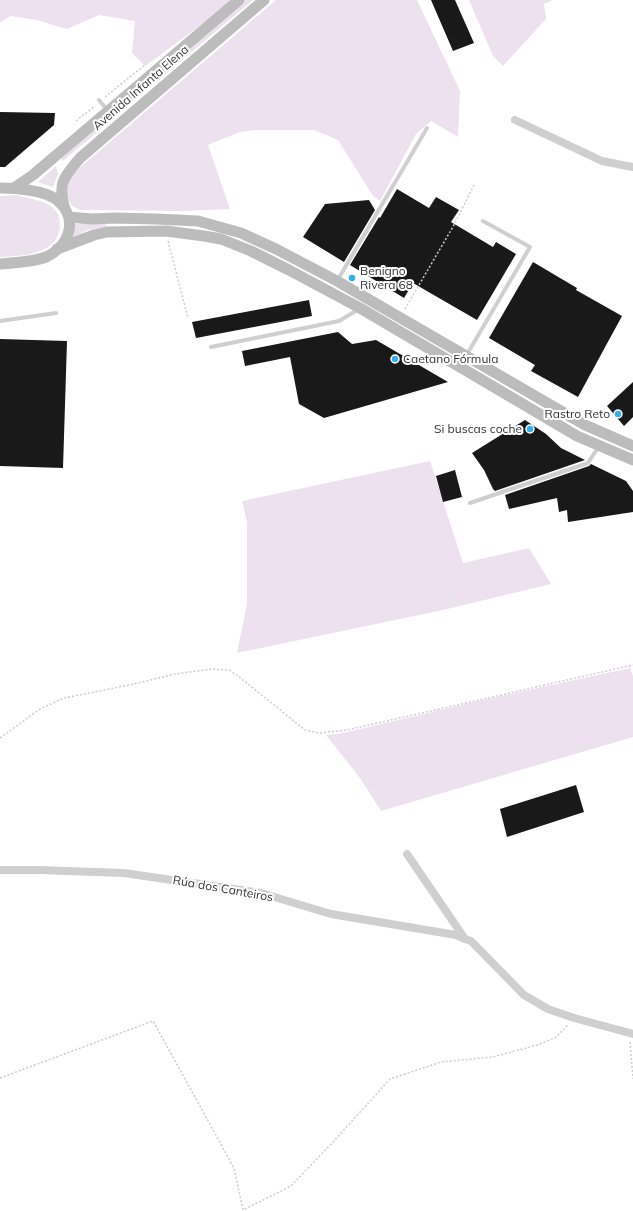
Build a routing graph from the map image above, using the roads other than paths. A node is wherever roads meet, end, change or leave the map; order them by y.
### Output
1 (239, 0) edge
2 (264, 0) edge
3 (99, 100) dead end
4 (108, 111) junction
5 (515, 120) dead end
6 (428, 128) dead end
7 (633, 167) edge
8 (0, 188) edge
9 (14, 188) junction
10 (67, 213) junction
11 (483, 221) dead end
12 (56, 249) junction
13 (0, 264) edge
14 (337, 281) junction
15 (360, 308) junction
16 (56, 313) dead end
17 (0, 321) edge
18 (211, 347) dead end
19 (466, 356) junction
20 (599, 446) junction
21 (633, 446) edge
22 (633, 460) edge
23 (470, 503) dead end
24 (407, 854) dead end
25 (0, 870) edge
26 (466, 939) junction
27 (631, 1033) edge

1 - 4 main road, Avenida Infanta Elena
2 - 10 main road, Avenida Infanta Elena
3 - 4 lane
4 - 9 main road, Avenida Infanta Elena
5 - 7 street
6 - 14 lane
8 - 9 main road
9 - 10 main road
10 - 12 main road, Avenida Infanta Elena
10 - 14 main road
11 - 19 lane
12 - 13 main road
12 - 15 main road
14 - 19 main road
15 - 18 lane
15 - 20 main road
16 - 17 lane
19 - 21 main road
20 - 22 main road
20 - 23 lane
24 - 26 street
25 - 26 street, Rúa dos Canteiros
26 - 27 street

